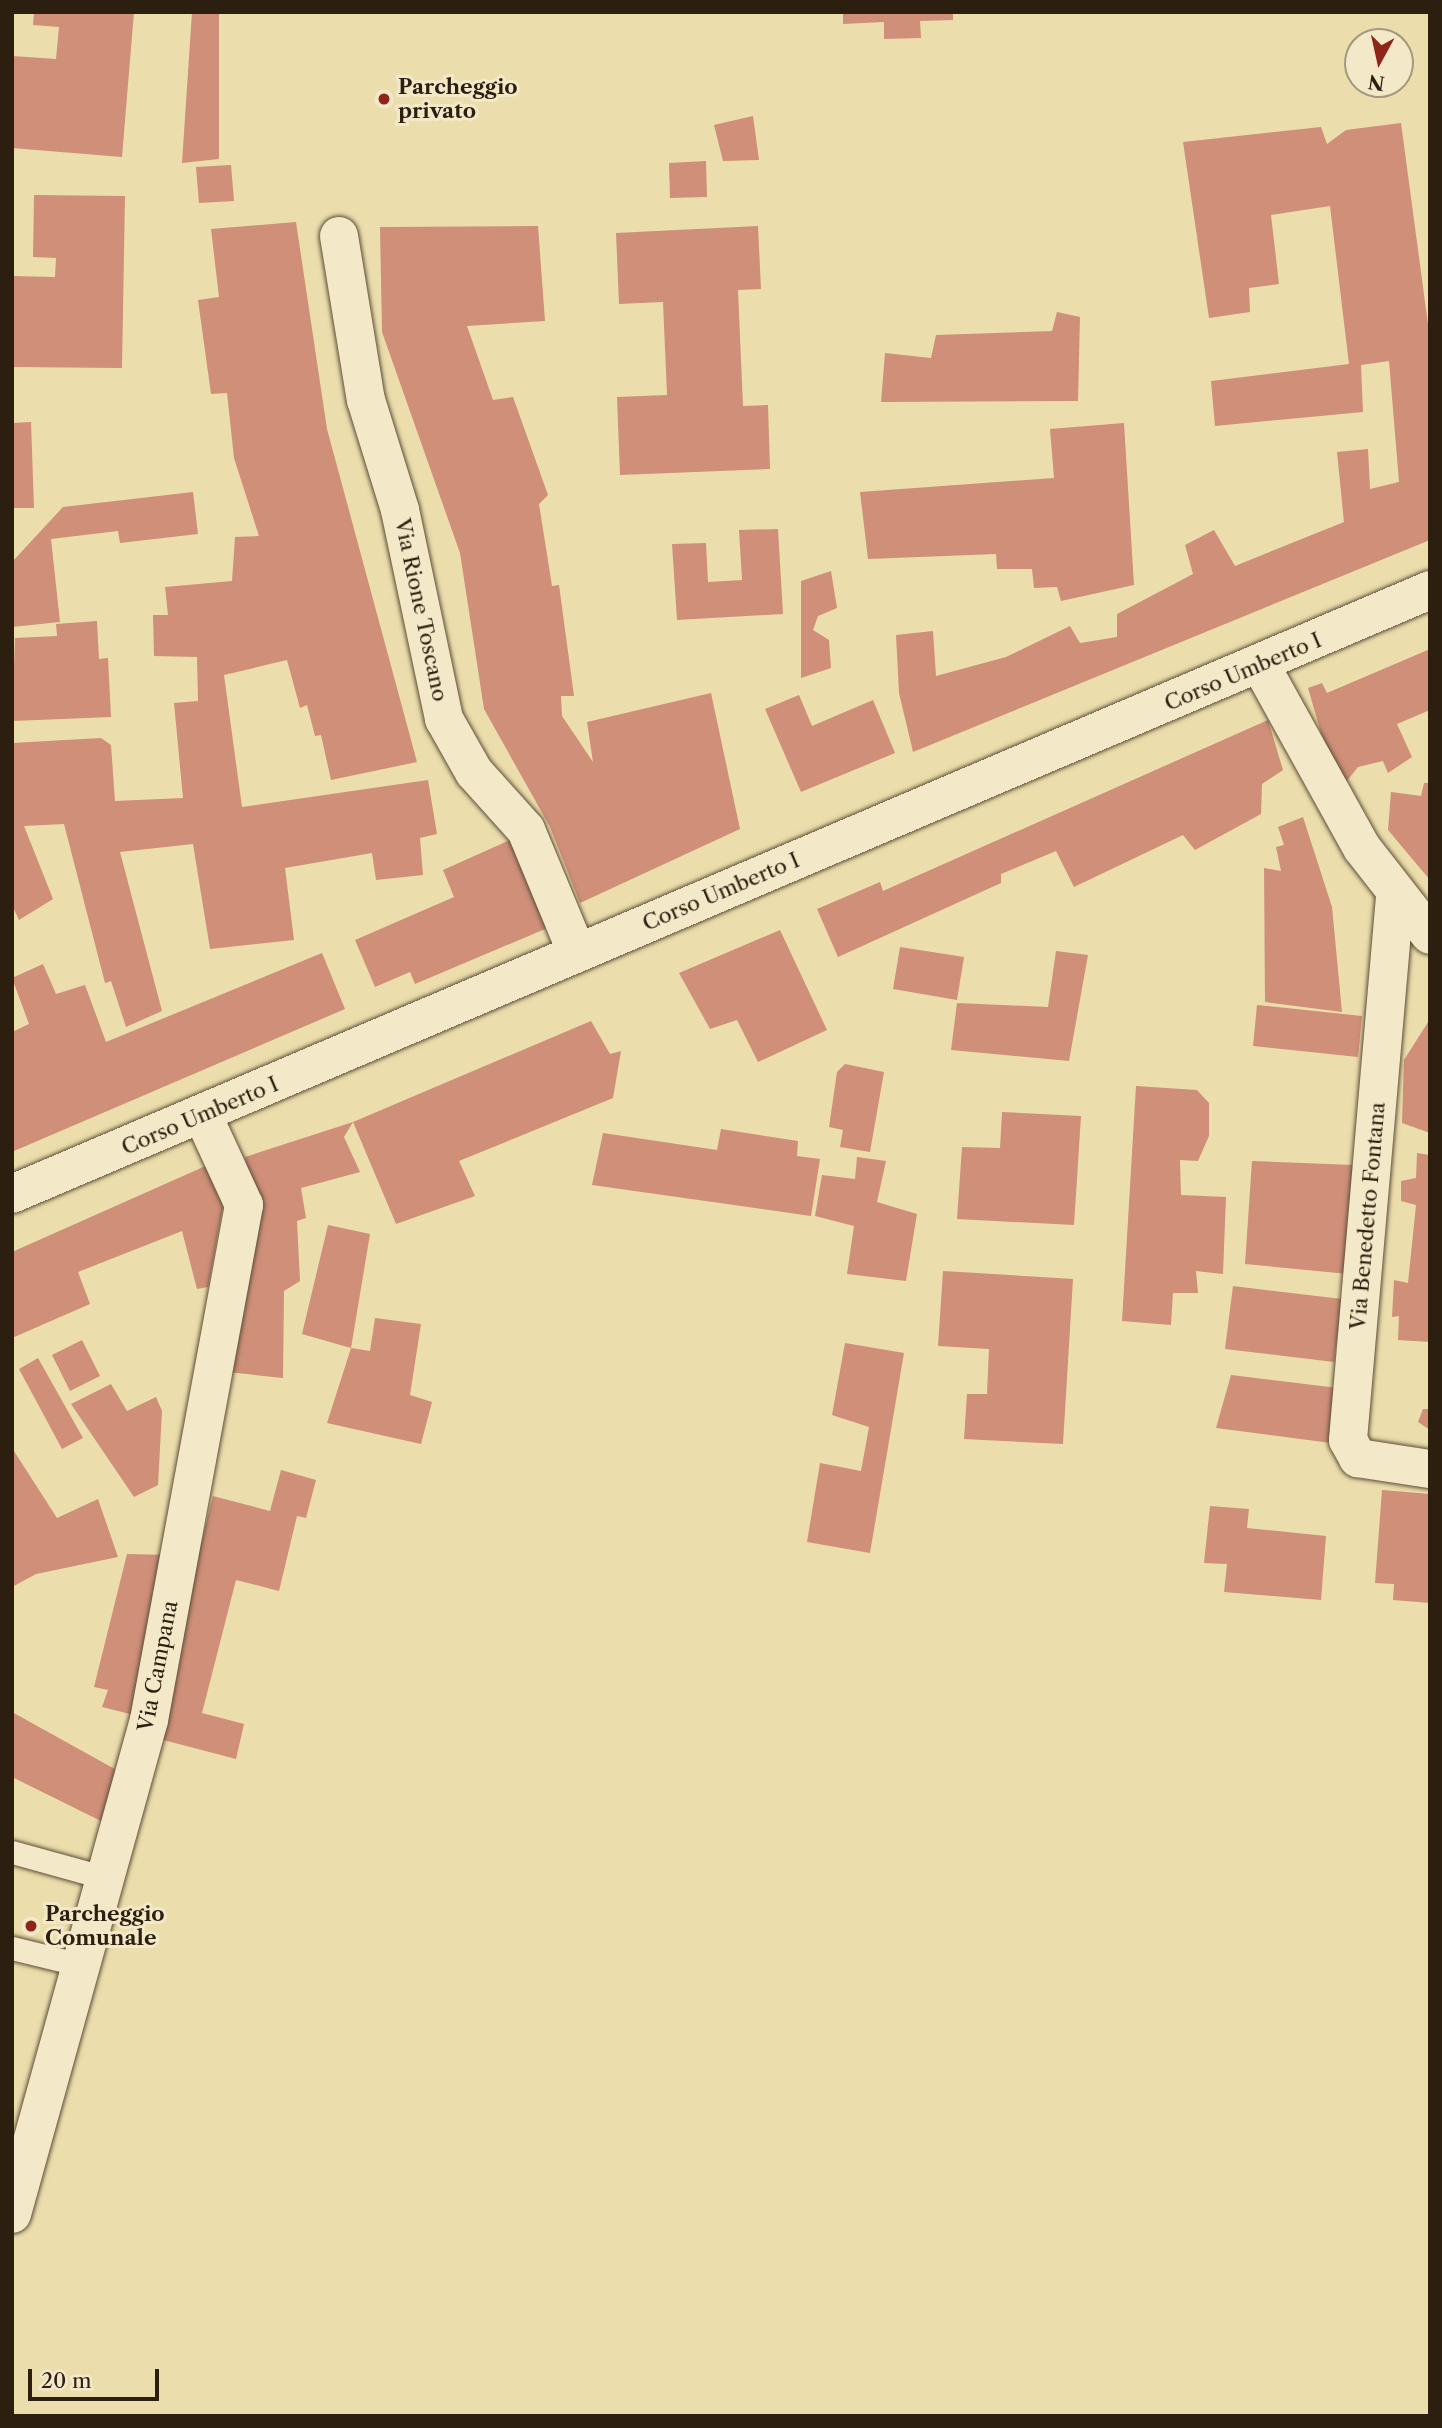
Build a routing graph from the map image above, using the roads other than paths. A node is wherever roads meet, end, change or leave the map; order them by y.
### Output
1 (339, 236) dead end
2 (1430, 590) edge
3 (1261, 666) junction
4 (1395, 897) junction
5 (1430, 935) edge
6 (577, 953) junction
7 (203, 1116) junction
8 (12, 1194) edge
9 (1430, 1469) edge
10 (12, 1852) edge
11 (106, 1878) junction
12 (12, 1948) edge
13 (82, 1965) junction
14 (12, 2214) edge

1 - 6 street, Via Rione Toscano
2 - 3 street, Corso Umberto I
3 - 4 street
3 - 6 street, Corso Umberto I
4 - 5 street
4 - 9 street, Via Benedetto Fontana
6 - 7 street, Corso Umberto I
7 - 8 street, Corso Umberto I
7 - 11 street, Via Campana
10 - 11 lane
11 - 13 street, Via Campana
12 - 13 lane
13 - 14 street, Via Campana

